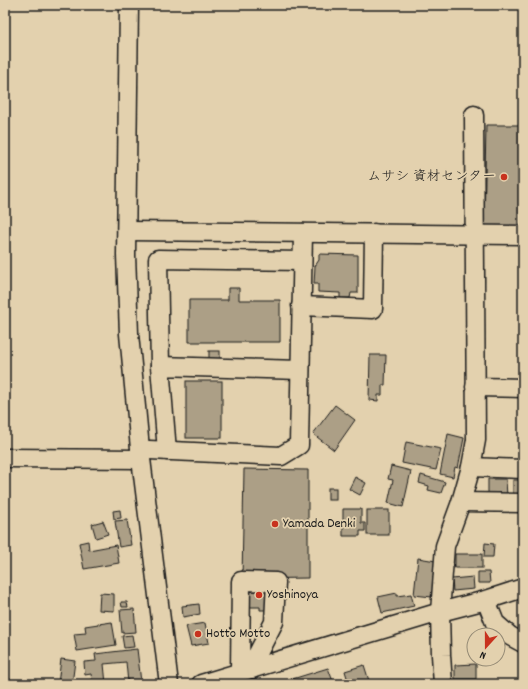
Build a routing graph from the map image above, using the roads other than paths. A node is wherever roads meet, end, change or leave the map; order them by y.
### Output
1 (129, 5) edge
2 (474, 115) dead end
3 (127, 232) junction
4 (196, 232) junction
5 (303, 233) junction
6 (374, 233) junction
7 (474, 234) junction
8 (523, 235) edge
9 (196, 260) junction
10 (302, 261) junction
11 (301, 306) junction
12 (160, 366) junction
13 (300, 370) junction
14 (475, 387) junction
15 (523, 388) edge
16 (167, 450) junction
17 (141, 455) junction
18 (5, 458) edge
19 (470, 467) junction
20 (523, 469) edge
21 (461, 502) junction
22 (523, 502) edge
23 (523, 588) edge
24 (486, 600) junction
25 (440, 612) junction
26 (523, 643) edge
27 (239, 675) edge
28 (169, 684) edge
29 (202, 684) edge
30 (443, 684) edge

1 - 3 street
2 - 7 street
3 - 4 street
3 - 17 street
4 - 5 street
4 - 9 street
5 - 6 street
5 - 10 street
6 - 7 street
6 - 11 street
7 - 8 street
7 - 14 street
9 - 10 street
9 - 12 street
10 - 11 street
11 - 13 street
12 - 13 street
12 - 16 street
13 - 16 street
14 - 15 street
14 - 19 street
16 - 17 street
17 - 18 street
17 - 28 street
19 - 20 street
19 - 21 street
21 - 22 street
21 - 25 street
23 - 24 street
24 - 25 street
24 - 26 street
25 - 27 street
25 - 30 street
27 - 29 street

